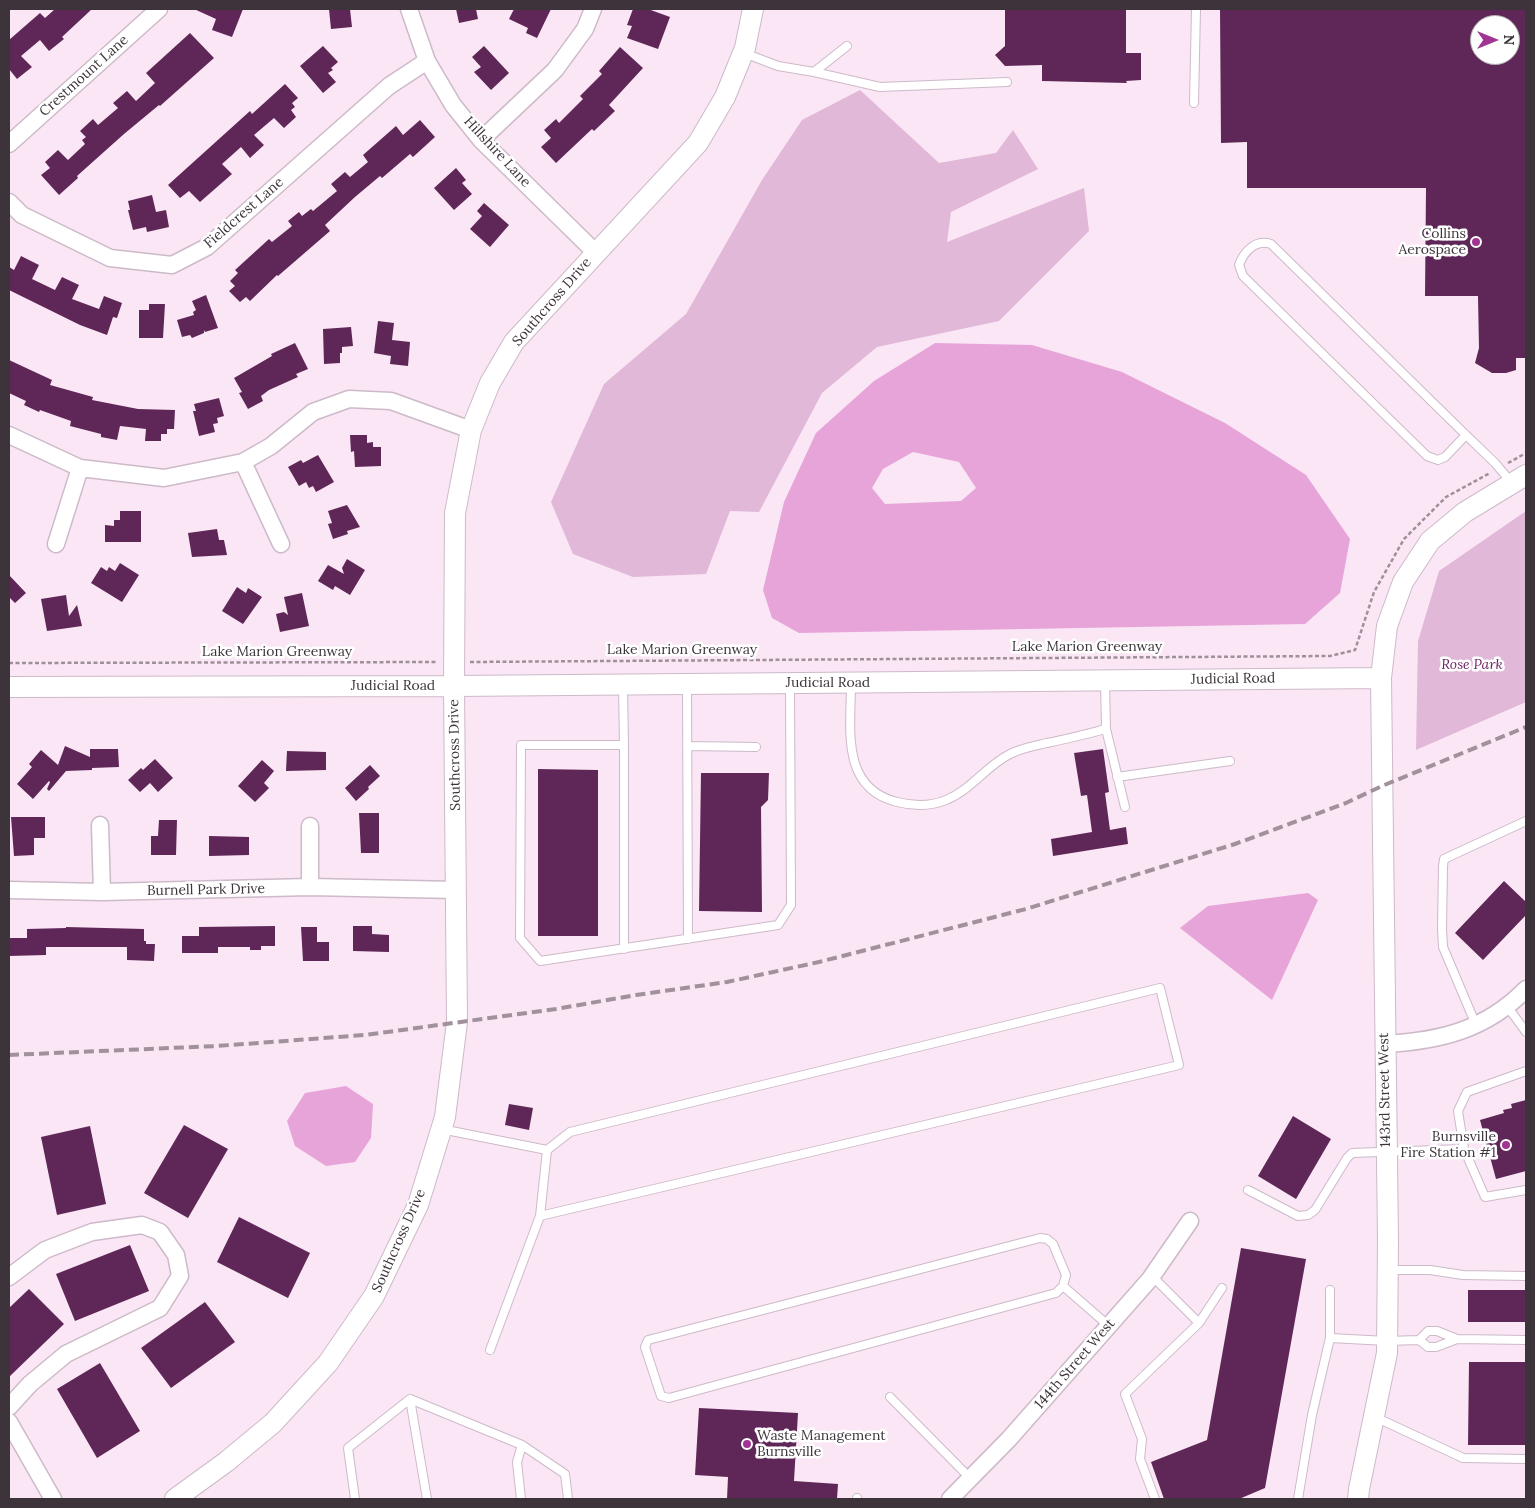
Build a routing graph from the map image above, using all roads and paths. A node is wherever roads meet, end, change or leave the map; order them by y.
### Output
1 (159, 9) edge
2 (409, 9) edge
3 (593, 9) edge
4 (753, 9) edge
5 (1196, 9) edge
6 (847, 46) dead end
7 (743, 53) junction
8 (428, 60) junction
9 (814, 72) junction
10 (1007, 82) dead end
11 (1194, 103) dead end
12 (481, 140) junction
13 (9, 144) edge
14 (9, 202) edge
15 (596, 252) junction
16 (471, 430) junction
17 (9, 435) edge
18 (1466, 435) junction
19 (243, 462) junction
20 (80, 468) junction
21 (1519, 479) edge
22 (56, 544) dead end
23 (281, 544) dead end
24 (1355, 650) dead end
25 (454, 662) junction
26 (9, 663) edge
27 (1381, 678) junction
28 (1105, 680) junction
29 (790, 683) junction
30 (851, 683) junction
31 (687, 684) junction
32 (623, 685) junction
33 (454, 686) junction
34 (9, 687) edge
35 (1106, 729) junction
36 (624, 745) junction
37 (687, 746) junction
38 (756, 747) dead end
39 (1230, 761) dead end
40 (1117, 777) junction
41 (1124, 806) dead end
42 (1526, 821) edge
43 (100, 824) dead end
44 (310, 826) dead end
45 (310, 887) junction
46 (9, 890) edge
47 (456, 890) junction
48 (102, 892) junction
49 (688, 939) junction
50 (624, 949) junction
51 (1526, 989) edge
52 (1507, 1006) junction
53 (1476, 1025) junction
54 (1526, 1032) edge
55 (1385, 1044) junction
56 (1526, 1071) edge
57 (441, 1129) junction
58 (1464, 1149) junction
59 (547, 1150) junction
60 (1386, 1152) junction
61 (1248, 1190) dead end
62 (1526, 1190) edge
63 (540, 1216) junction
64 (1190, 1221) dead end
65 (1387, 1270) junction
66 (1152, 1276) junction
67 (1526, 1276) edge
68 (9, 1277) edge
69 (1063, 1286) junction
70 (1222, 1288) dead end
71 (1330, 1290) dead end
72 (1199, 1323) junction
73 (1109, 1326) junction
74 (1330, 1338) junction
75 (1456, 1339) junction
76 (1419, 1340) junction
77 (1526, 1340) edge
78 (1387, 1341) junction
79 (490, 1350) dead end
80 (890, 1397) dead end
81 (410, 1399) junction
82 (9, 1407) edge
83 (1374, 1416) junction
84 (9, 1422) edge
85 (522, 1446) junction
86 (1526, 1459) edge
87 (970, 1478) junction
88 (53, 1499) edge
89 (175, 1499) edge
90 (355, 1499) edge
91 (427, 1499) edge
92 (521, 1499) edge
93 (568, 1499) edge
94 (950, 1499) edge
95 (1155, 1499) edge
96 (1298, 1499) edge
97 (1358, 1499) edge

1 - 13 street, Crestmount Lane
2 - 8 street, Hillshire Lane
3 - 12 street
4 - 7 street, Southcross Drive
5 - 11 lane
6 - 9 lane
7 - 9 lane
7 - 15 street, Southcross Drive
8 - 12 street, Hillshire Lane
8 - 14 street, Fieldcrest Lane
9 - 10 lane
12 - 15 street, Hillshire Lane
15 - 16 street, Southcross Drive
16 - 19 street
16 - 25 street, Southcross Drive
17 - 20 street
18 - 18 lane
18 - 21 lane
19 - 20 street
19 - 23 street
20 - 22 street
21 - 27 street
24 - 25 path, Lake Marion Greenway
25 - 26 path, Lake Marion Greenway
25 - 33 street, Southcross Drive
27 - 28 street, Judicial Road
27 - 55 street, 143rd Street West
28 - 30 street, Judicial Road
28 - 35 lane
29 - 30 street, Judicial Road
29 - 31 street, Judicial Road
29 - 49 lane
30 - 35 lane
31 - 32 street, Judicial Road
31 - 37 lane
32 - 33 street, Judicial Road
32 - 36 lane
33 - 34 street, Judicial Road
33 - 47 street, Southcross Drive
35 - 40 lane
36 - 50 lane
36 - 50 lane
37 - 38 lane
37 - 49 lane
39 - 40 lane
40 - 41 lane
42 - 53 lane
43 - 48 street
44 - 45 street
45 - 47 street, Burnell Park Drive
45 - 48 street, Burnell Park Drive
46 - 48 street, Burnell Park Drive
47 - 57 street, Southcross Drive
49 - 50 lane
51 - 52 street
52 - 53 street
52 - 54 lane
53 - 55 street
55 - 60 street, 143rd Street West
56 - 58 lane
57 - 59 lane
57 - 89 street, Southcross Drive
58 - 60 lane
58 - 62 lane
59 - 63 lane
59 - 63 lane
60 - 61 lane
60 - 65 street, 143rd Street West
63 - 79 lane
64 - 66 street, 144th Street West
65 - 67 lane
65 - 78 street, 143rd Street West
66 - 72 lane
66 - 73 street, 144th Street West
68 - 82 street
69 - 69 lane
69 - 73 lane
70 - 72 lane
71 - 74 lane
72 - 95 lane
73 - 87 street, 144th Street West
74 - 78 lane
74 - 96 lane
75 - 76 lane
75 - 76 lane
75 - 77 lane
76 - 78 lane
78 - 83 street, 143rd Street West
80 - 87 lane
81 - 85 lane
81 - 90 lane
81 - 91 lane
83 - 86 lane
83 - 97 street, 143rd Street West
84 - 88 street
85 - 92 lane
85 - 93 lane
87 - 94 street, 144th Street West

